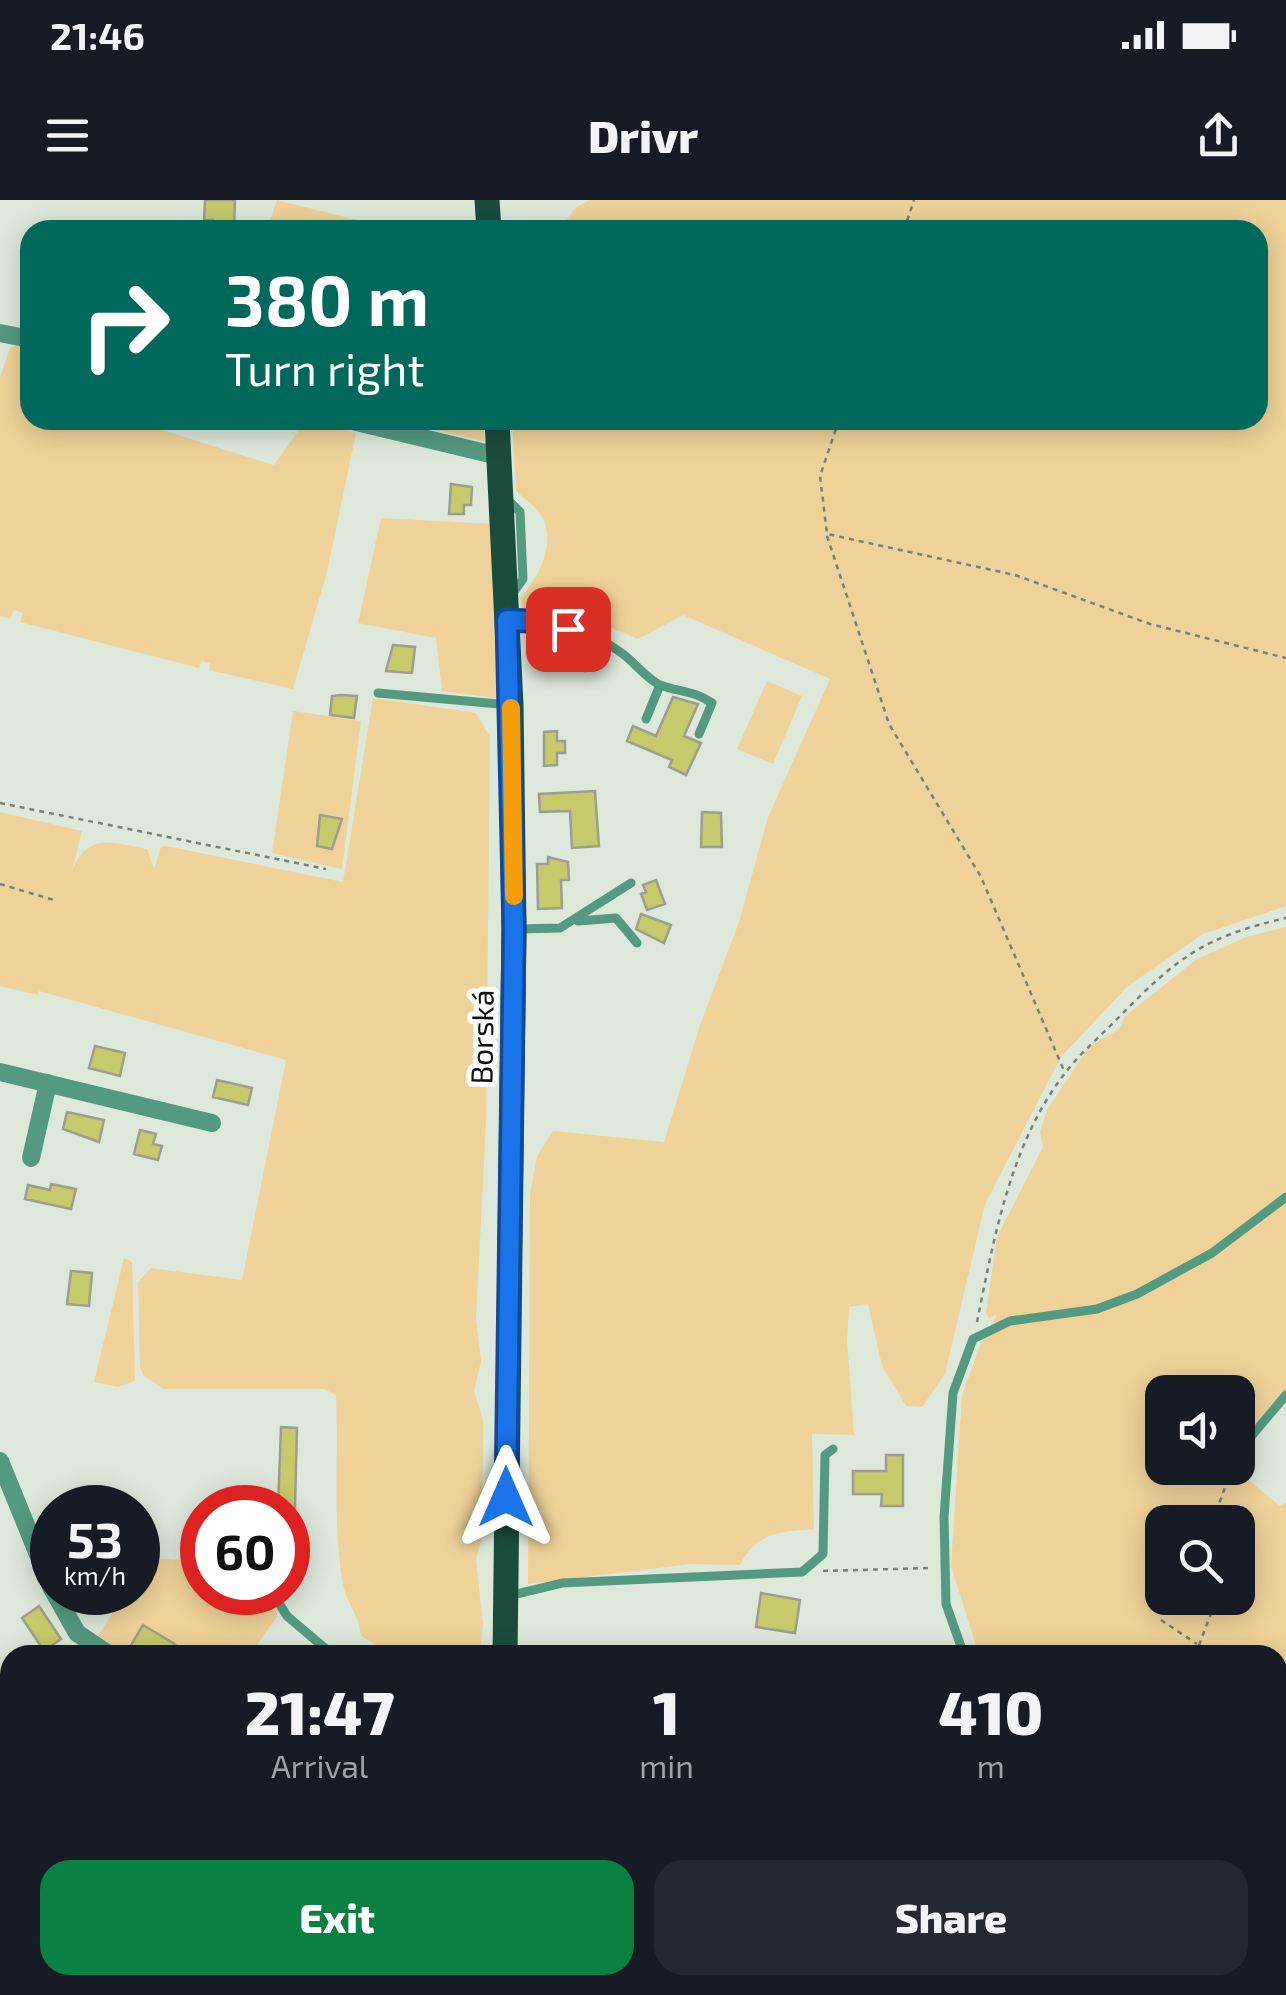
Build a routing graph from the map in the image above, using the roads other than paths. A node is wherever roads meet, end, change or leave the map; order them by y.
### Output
1 (390, 430) edge
2 (497, 430) edge
3 (498, 456) junction
4 (507, 611) junction
5 (660, 684) junction
6 (378, 693) dead end
7 (511, 706) junction
8 (646, 719) dead end
9 (699, 734) dead end
10 (631, 883) dead end
11 (576, 921) junction
12 (514, 930) junction
13 (637, 943) dead end
14 (0, 1072) edge
15 (48, 1084) junction
16 (212, 1123) dead end
17 (30, 1158) dead end
18 (1286, 1196) edge
19 (1286, 1394) edge
20 (1255, 1431) edge
21 (833, 1448) dead end
22 (0, 1461) edge
23 (30, 1533) edge
24 (506, 1596) junction
25 (67, 1615) edge
26 (286, 1615) edge
27 (95, 1645) edge
28 (321, 1645) edge
29 (506, 1645) edge
30 (960, 1645) edge

1 - 3 street
2 - 3 main road, Borská
3 - 4 main road, Borská
4 - 5 lane
4 - 7 main road, Borská
5 - 8 lane
5 - 9 lane
6 - 7 lane
7 - 12 main road, Borská
10 - 11 lane
11 - 12 lane
11 - 13 lane
12 - 24 main road, Borská
14 - 15 street
15 - 16 street
15 - 17 street
18 - 30 lane
19 - 20 lane
21 - 24 lane
22 - 23 street
24 - 29 main road, Borská
25 - 27 street
26 - 28 lane

